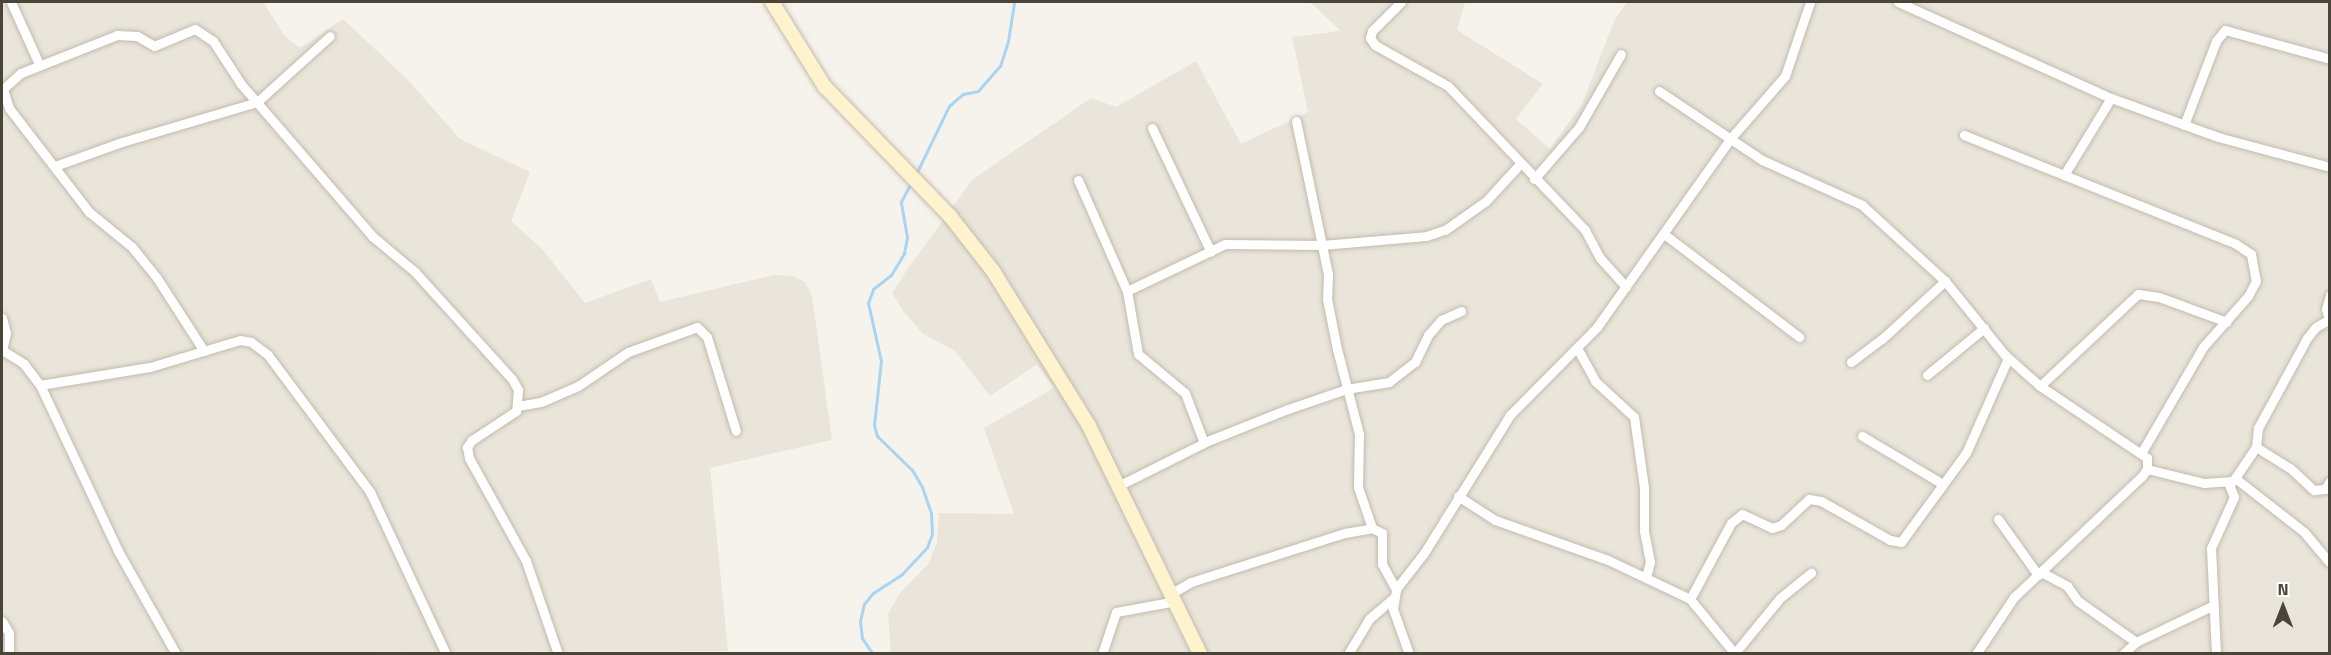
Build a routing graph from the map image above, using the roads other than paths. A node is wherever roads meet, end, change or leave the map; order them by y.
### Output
1 (11, 2) edge
2 (772, 2) edge
3 (1401, 2) edge
4 (1810, 2) edge
5 (1898, 2) edge
6 (330, 36) dead end
7 (1621, 54) dead end
8 (2330, 59) edge
9 (39, 64) junction
10 (1659, 91) dead end
11 (2111, 98) junction
12 (257, 102) junction
13 (5, 109) edge
14 (1296, 121) dead end
15 (2184, 125) junction
16 (1152, 128) dead end
17 (1964, 135) dead end
18 (1730, 139) junction
19 (1520, 164) junction
20 (56, 166) junction
21 (2330, 167) edge
22 (2064, 175) junction
23 (1534, 179) junction
24 (1077, 180) dead end
25 (1664, 234) junction
26 (1322, 245) junction
27 (1211, 252) junction
28 (1945, 281) junction
29 (1626, 287) junction
30 (1127, 291) junction
31 (2330, 295) edge
32 (1461, 311) dead end
33 (2, 318) edge
34 (2329, 319) edge
35 (2227, 322) junction
36 (1984, 328) junction
37 (1799, 337) dead end
38 (1577, 348) junction
39 (2, 350) edge
40 (204, 351) junction
41 (2008, 358) junction
42 (1851, 362) dead end
43 (1927, 375) dead end
44 (40, 385) junction
45 (2040, 386) junction
46 (1346, 389) junction
47 (518, 406) junction
48 (736, 431) dead end
49 (1862, 436) dead end
50 (1204, 443) junction
51 (2256, 447) junction
52 (2142, 452) junction
53 (2147, 469) junction
54 (2231, 480) junction
55 (2330, 481) edge
56 (1941, 483) junction
57 (1120, 485) junction
58 (1458, 496) junction
59 (1998, 519) dead end
60 (1372, 528) junction
61 (2330, 563) edge
62 (1811, 573) dead end
63 (2039, 574) junction
64 (1646, 578) junction
65 (1394, 594) junction
66 (1174, 597) junction
67 (1690, 599) junction
68 (2214, 605) junction
69 (2, 621) edge
70 (2136, 642) junction
71 (442, 652) edge
72 (1734, 653) edge
73 (9, 654) edge
74 (176, 654) edge
75 (558, 654) edge
76 (1102, 654) edge
77 (1200, 654) edge
78 (1348, 654) edge
79 (1409, 654) edge
80 (1976, 654) edge
81 (2123, 654) edge
82 (2216, 654) edge

1 - 9 street
2 - 57 main road
3 - 19 street
4 - 18 street
5 - 11 street
6 - 12 street
7 - 23 street
8 - 15 street
9 - 12 street
9 - 13 street
10 - 18 street
11 - 15 street
11 - 22 street
12 - 20 street
12 - 47 street
13 - 20 street
14 - 26 street
15 - 21 street
16 - 27 street
17 - 22 street
18 - 25 street
18 - 28 street
19 - 23 street
19 - 26 street
20 - 40 street
22 - 35 street
23 - 29 street
24 - 30 street
25 - 29 street
25 - 37 street
26 - 27 street
26 - 46 street
27 - 30 street
28 - 36 street
28 - 42 street
29 - 38 street
30 - 50 street
31 - 34 street
32 - 46 street
33 - 39 street
34 - 51 street
35 - 45 street
35 - 52 street
36 - 41 street
36 - 43 street
38 - 58 street
38 - 64 street
39 - 44 street
40 - 44 street
40 - 71 street
41 - 45 street
41 - 56 street
44 - 74 street
45 - 52 street
46 - 50 street
46 - 60 street
47 - 48 street
47 - 75 street
49 - 56 street
50 - 57 street
51 - 54 street
51 - 55 street
52 - 53 street
53 - 54 street
53 - 63 street
54 - 61 street
54 - 68 street
56 - 67 street
57 - 66 main road
58 - 64 street
58 - 65 street
59 - 63 street
60 - 65 street
60 - 66 street
62 - 72 street
63 - 70 street
63 - 80 street
64 - 67 street
65 - 78 street
65 - 79 street
66 - 76 street
66 - 77 main road
67 - 72 street
68 - 70 street
68 - 82 street
69 - 73 street
70 - 81 street

